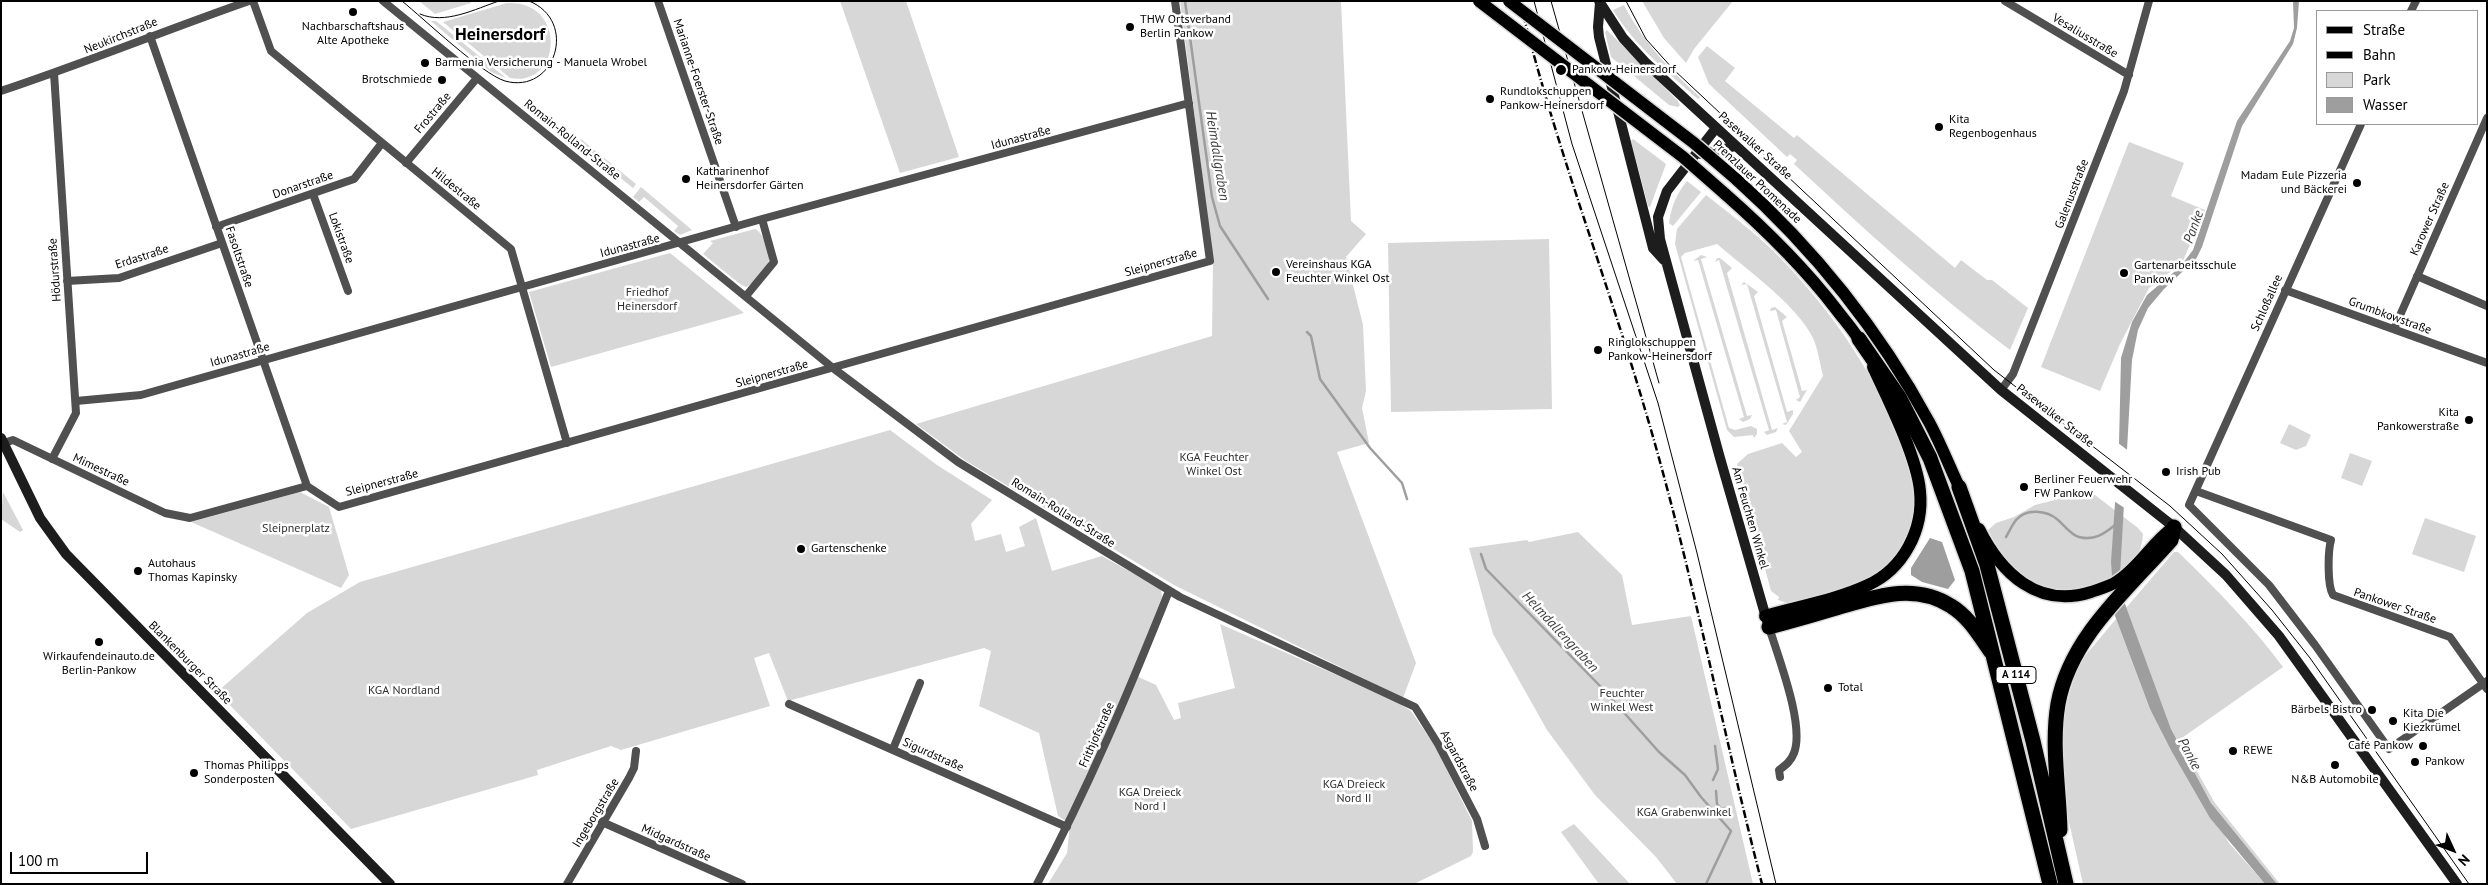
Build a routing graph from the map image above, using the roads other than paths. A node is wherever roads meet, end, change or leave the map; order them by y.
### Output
1 (249, 1) edge
2 (253, 1) edge
3 (383, 1) edge
4 (658, 1) edge
5 (1175, 1) edge
6 (1479, 1) edge
7 (1509, 1) edge
8 (2005, 1) edge
9 (2149, 1) edge
10 (1600, 2) edge
11 (150, 36) junction
12 (54, 73) junction
13 (2129, 75) junction
14 (477, 78) junction
15 (1, 91) edge
16 (1189, 103) junction
17 (2487, 118) edge
18 (2361, 125) edge
19 (1716, 128) junction
20 (382, 143) junction
21 (1736, 146) junction
22 (1693, 156) junction
23 (406, 163) junction
24 (313, 194) junction
25 (762, 219) junction
26 (216, 227) junction
27 (736, 227) junction
28 (222, 243) junction
29 (681, 244) junction
30 (1665, 261) junction
31 (2417, 276) junction
32 (67, 281) junction
33 (522, 287) junction
34 (2285, 290) junction
35 (348, 291) dead end
36 (746, 296) junction
37 (2487, 306) edge
38 (2394, 329) junction
39 (1859, 339) junction
40 (262, 360) junction
41 (2487, 363) edge
42 (833, 368) junction
43 (2001, 390) junction
44 (76, 401) junction
45 (2, 440) edge
46 (567, 443) junction
47 (52, 459) junction
48 (307, 486) junction
49 (1959, 487) junction
50 (2196, 491) junction
51 (2174, 527) junction
52 (1169, 591) junction
53 (1767, 622) junction
54 (1995, 659) junction
55 (920, 683) dead end
56 (2486, 684) edge
57 (1398, 699) joint
58 (789, 704) dead end
59 (893, 749) junction
60 (2389, 749) joint
61 (636, 750) dead end
62 (1780, 777) dead end
63 (602, 822) junction
64 (1067, 827) junction
65 (1485, 846) dead end
66 (2061, 865) junction
67 (387, 883) edge
68 (567, 884) edge
69 (742, 884) edge
70 (1037, 884) edge
71 (2050, 884) edge
72 (2066, 884) edge
73 (2457, 884) edge

1 - 11 street, Neukirchstraße
2 - 20 street, Hildestraße
3 - 14 street, Romain-Rolland-Straße
4 - 27 street, Marianne-Foerster-Straße
5 - 16 street
6 - 39 main road, bridge
7 - 49 main road, Prenzlauer Promenade, bridge
8 - 13 street, Vesaliusstraße
9 - 13 street, Galenusstraße
10 - 19 main road, Pasewalker Straße
10 - 30 main road, Am Feuchten Winkel
11 - 12 street, Neukirchstraße
11 - 26 street, Fasoltstraße
12 - 15 street, Neukirchstraße
12 - 32 street, Hödurstraße
13 - 43 street, Galenusstraße
14 - 23 street, Frostraße
14 - 29 street, Romain-Rolland-Straße
16 - 25 street, Idunastraße
16 - 42 street, Sleipnerstraße
17 - 31 street, Karower Straße
18 - 34 street, Schloßallee
19 - 21 main road, Pasewalker Straße
19 - 22 main road, Am Feuchten Winkel
20 - 23 street, Hildestraße
20 - 24 street, Donarstraße
21 - 22 main road
21 - 43 main road, Pasewalker Straße
22 - 30 main road, Am Feuchten Winkel
23 - 33 street, Hildestraße
24 - 26 street, Donarstraße
24 - 35 street, Lokistraße
25 - 27 street, Idunastraße
25 - 36 street
26 - 28 street, Fasoltstraße
27 - 29 street, Idunastraße
28 - 32 street, Erdastraße
28 - 40 street, Fasoltstraße
29 - 33 street, Idunastraße
29 - 36 street, Romain-Rolland-Straße
30 - 53 main road, Am Feuchten Winkel
31 - 37 street
31 - 38 street, Karower Straße
32 - 44 street, Hödurstraße
33 - 40 street, Idunastraße
33 - 46 street, Hildestraße
34 - 38 street, Grumbkowstraße
34 - 50 street, Schloßallee
36 - 42 street, Romain-Rolland-Straße
38 - 41 street, Grumbkowstraße
39 - 53 main road
39 - 54 highway, A 114
40 - 44 street, Idunastraße
40 - 48 street, Fasoltstraße
42 - 46 street, Sleipnerstraße
42 - 52 street, Romain-Rolland-Straße
43 - 51 main road, Pasewalker Straße
44 - 47 street, Hödurstraße
45 - 47 street, Mimestraße
45 - 67 main road, Blankenburger Straße
46 - 48 street, Sleipnerstraße
47 - 48 street, Mimestraße
49 - 51 main road, Prenzlauer Promenade
49 - 66 highway, A 114
50 - 56 street, Pankower Straße
50 - 60 street, Schloßallee
51 - 66 highway
51 - 73 main road, Pasewalker Straße
52 - 57 street, Romain-Rolland-Straße
52 - 64 street, Frithjofstraße
53 - 54 highway
53 - 62 street, Am Feuchten Winkel
54 - 71 highway, A 114
55 - 59 street
56 - 60 street, Pankower Straße
57 - 65 street, Asgardstraße
58 - 59 street, Sigurdstraße
59 - 64 street, Sigurdstraße
61 - 63 street, Ingeborgstraße
63 - 68 street, Ingeborgstraße
63 - 69 street, Midgardstraße
64 - 70 street, Frithjofstraße
66 - 72 highway, A 114

